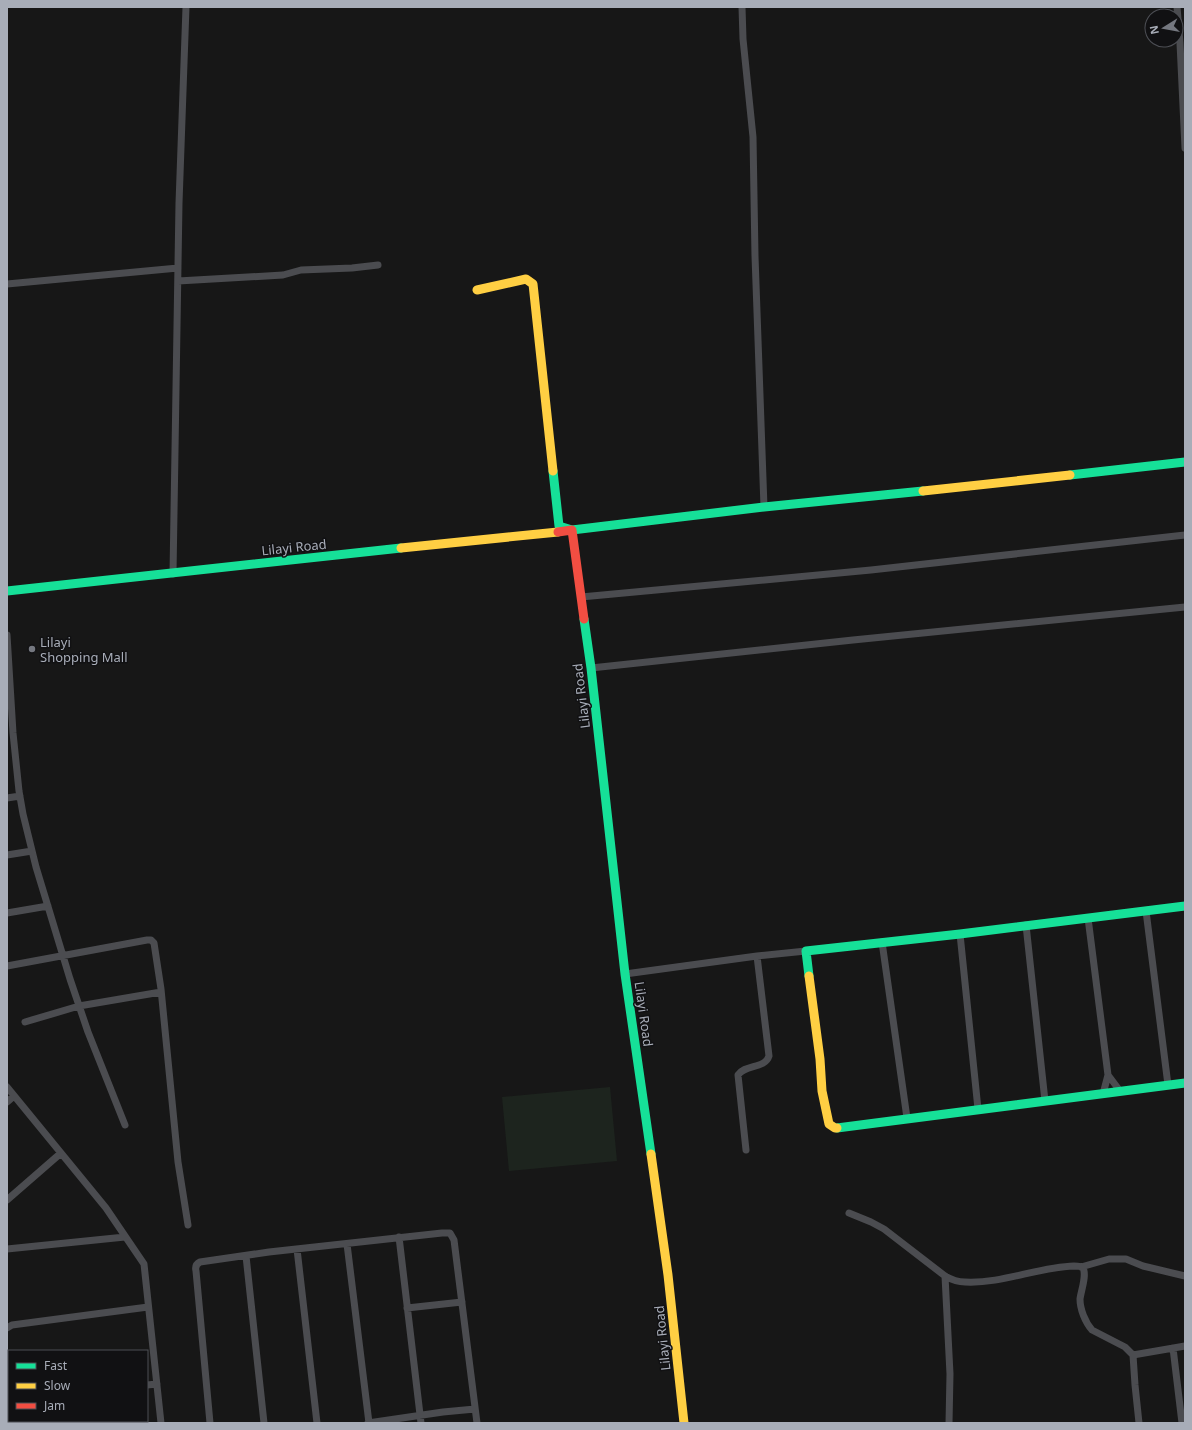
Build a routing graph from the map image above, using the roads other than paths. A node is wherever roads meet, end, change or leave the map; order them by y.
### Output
1 (186, 7) edge
2 (742, 7) edge
3 (1177, 7) edge
4 (1183, 77) edge
5 (1185, 148) edge
6 (378, 265) dead end
7 (178, 268) junction
8 (178, 280) junction
9 (7, 284) edge
10 (477, 290) dead end
11 (1185, 462) edge
12 (764, 507) junction
13 (572, 530) junction
14 (1185, 535) edge
15 (173, 574) junction
16 (7, 591) edge
17 (581, 598) junction
18 (1185, 607) edge
19 (7, 635) edge
20 (591, 668) junction
21 (10, 734) edge
22 (20, 796) junction
23 (7, 798) edge
24 (32, 851) junction
25 (7, 855) edge
26 (48, 906) junction
27 (1185, 906) edge
28 (1146, 911) junction
29 (7, 914) edge
30 (1088, 918) junction
31 (1026, 925) junction
32 (960, 934) junction
33 (882, 942) junction
34 (806, 951) junction
35 (63, 956) junction
36 (757, 956) junction
37 (7, 966) edge
38 (625, 974) junction
39 (161, 992) junction
40 (79, 1006) junction
41 (25, 1022) dead end
42 (1108, 1075) junction
43 (1185, 1083) edge
44 (1168, 1085) junction
45 (7, 1087) edge
46 (1120, 1091) junction
47 (1103, 1094) junction
48 (14, 1096) junction
49 (1045, 1101) junction
50 (7, 1102) edge
51 (978, 1109) junction
52 (907, 1118) junction
53 (125, 1125) dead end
54 (746, 1150) dead end
55 (61, 1153) junction
56 (7, 1200) edge
57 (849, 1213) dead end
58 (188, 1225) dead end
59 (125, 1237) junction
60 (399, 1237) junction
61 (347, 1244) junction
62 (7, 1249) edge
63 (297, 1249) junction
64 (246, 1256) junction
65 (1081, 1267) junction
66 (945, 1276) junction
67 (1185, 1276) edge
68 (462, 1302) junction
69 (148, 1307) junction
70 (407, 1308) junction
71 (7, 1328) edge
72 (1185, 1346) edge
73 (1173, 1348) junction
74 (1133, 1355) junction
75 (157, 1384) junction
76 (148, 1385) edge
77 (475, 1410) junction
78 (420, 1419) edge
79 (161, 1423) edge
80 (210, 1423) edge
81 (264, 1423) edge
82 (317, 1423) edge
83 (369, 1423) edge
84 (477, 1423) edge
85 (684, 1423) edge
86 (949, 1423) edge
87 (1139, 1423) edge
88 (1182, 1423) edge

1 - 7 street
2 - 12 street
3 - 4 street
4 - 5 street
6 - 8 street
7 - 8 street
7 - 9 street
8 - 15 street
10 - 13 street
11 - 12 street
12 - 13 street
13 - 15 street, Lilayi Road
13 - 17 street, Lilayi Road
14 - 17 street
15 - 16 street, Lilayi Road
17 - 20 street, Lilayi Road
18 - 20 street
19 - 21 street
20 - 38 street, Lilayi Road
21 - 22 street
22 - 23 street
22 - 24 street
24 - 25 street
24 - 26 street
26 - 29 street
26 - 35 street
27 - 28 street
28 - 30 street
28 - 44 street
30 - 31 street
30 - 42 street
31 - 32 street
31 - 49 street
32 - 33 street
32 - 51 street
33 - 34 street
33 - 52 street
34 - 36 street
34 - 52 street
35 - 37 street
35 - 39 street
35 - 40 street
36 - 38 street
36 - 54 street
38 - 85 street, Lilayi Road
39 - 40 street
39 - 58 street
40 - 41 street
40 - 53 street
42 - 46 street
42 - 47 street
43 - 44 street
44 - 46 street
45 - 48 street
46 - 47 street
47 - 49 street
48 - 50 street
48 - 55 street
49 - 51 street
51 - 52 street
55 - 56 street
55 - 59 street
57 - 66 street
59 - 62 street
59 - 69 street
60 - 61 street
60 - 68 street
60 - 70 street
61 - 63 street
61 - 83 street
63 - 64 street
63 - 82 street
64 - 80 street
64 - 81 street
65 - 66 street
65 - 67 street
65 - 74 street
66 - 86 street
68 - 70 street
68 - 77 street
69 - 71 street
69 - 75 street
70 - 78 street
72 - 73 street
73 - 74 street
73 - 88 street
74 - 87 street
75 - 76 street
75 - 79 street
77 - 78 street
77 - 84 street
78 - 83 street

